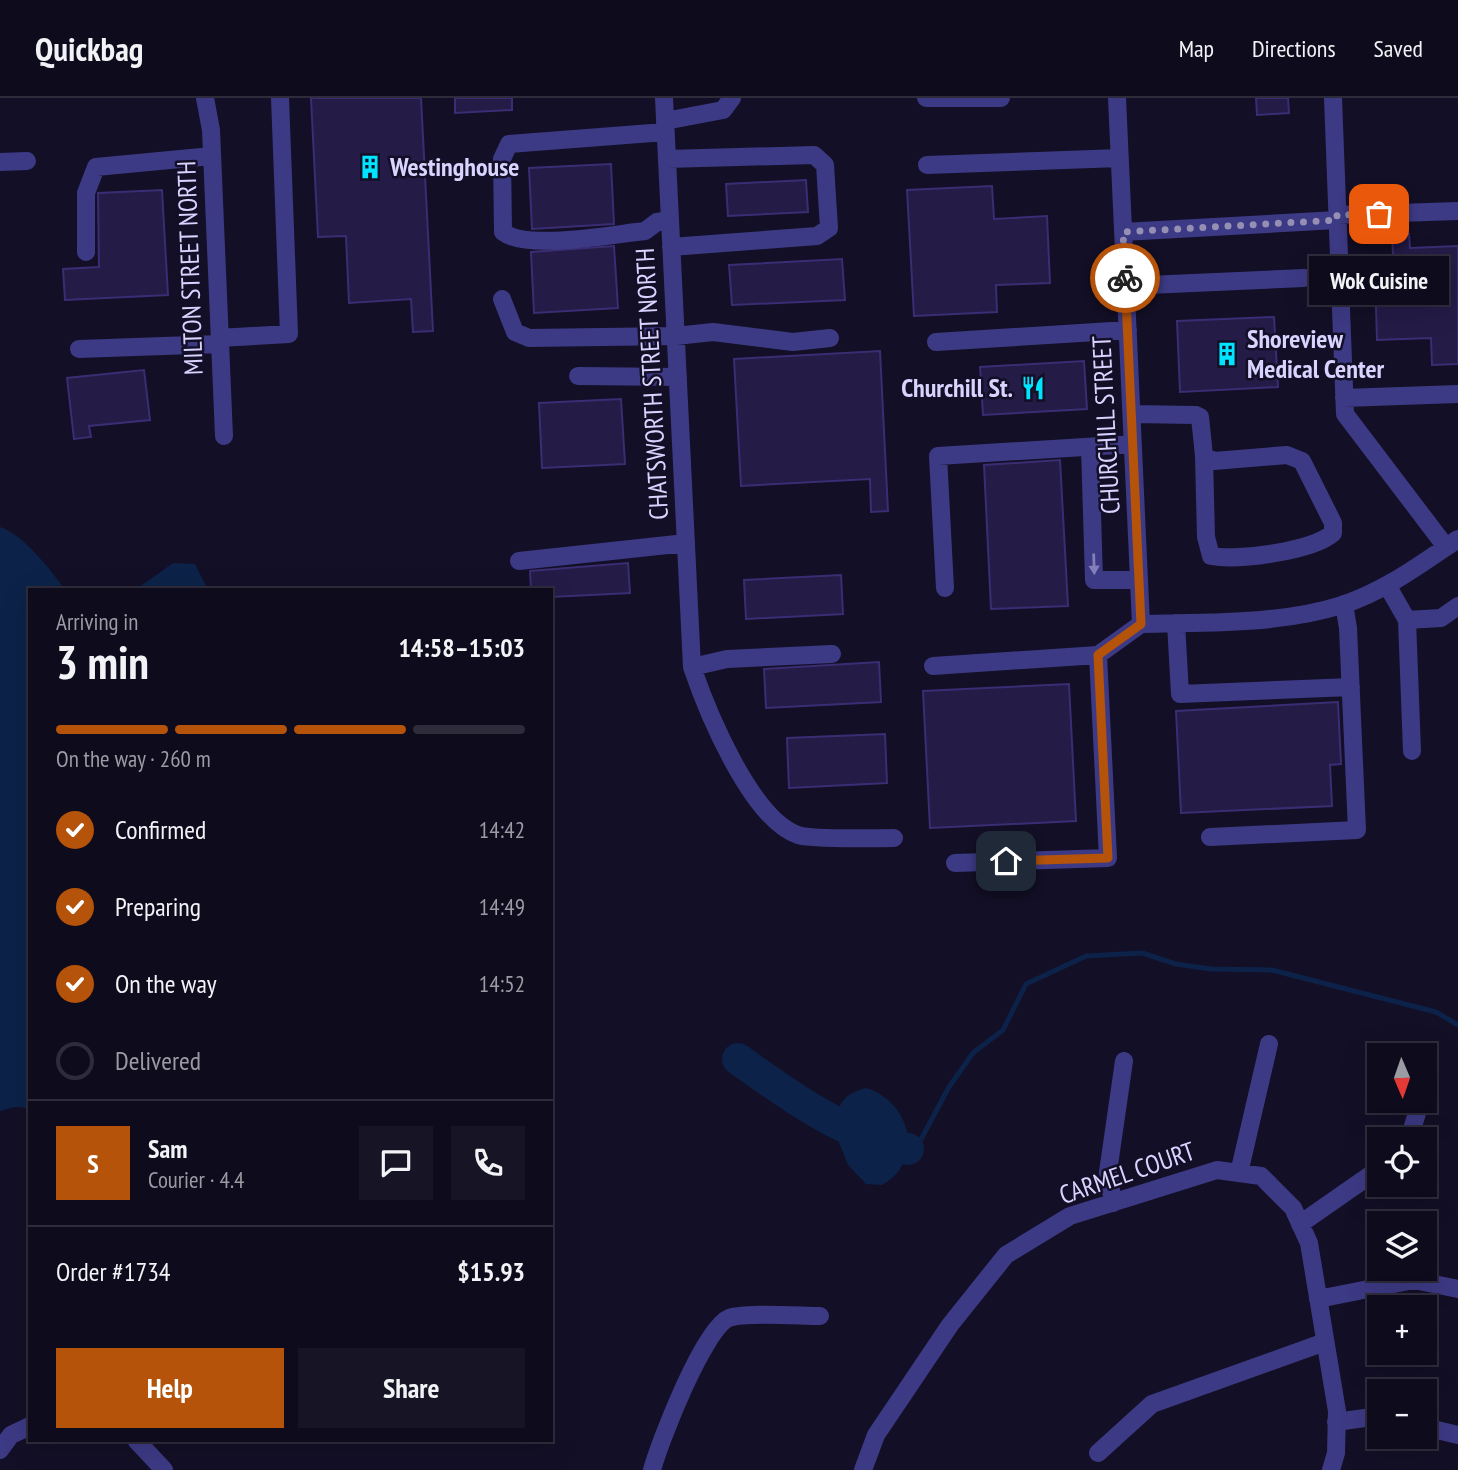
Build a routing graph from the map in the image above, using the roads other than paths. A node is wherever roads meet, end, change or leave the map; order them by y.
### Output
1 (205, 98) edge
2 (280, 98) edge
3 (664, 98) edge
4 (732, 98) edge
5 (926, 98) edge
6 (1001, 98) edge
7 (1117, 98) edge
8 (1333, 98) edge
9 (665, 127) junction
10 (212, 156) junction
11 (1120, 158) junction
12 (667, 159) junction
13 (27, 161) dead end
14 (0, 162) edge
15 (927, 165) dead end
16 (1458, 211) edge
17 (1337, 217) junction
18 (670, 220) junction
19 (1123, 232) junction
20 (671, 247) junction
21 (86, 252) dead end
22 (1304, 278) dead end
23 (1126, 286) junction
24 (502, 299) dead end
25 (1128, 330) junction
26 (676, 335) junction
27 (830, 338) dead end
28 (220, 341) junction
29 (936, 342) dead end
30 (79, 349) dead end
31 (578, 376) dead end
32 (678, 377) junction
33 (1458, 394) edge
34 (1344, 398) junction
35 (1132, 414) junction
36 (224, 436) dead end
37 (1133, 444) junction
38 (1090, 447) junction
39 (1204, 456) junction
40 (686, 543) junction
41 (1452, 543) edge
42 (519, 561) dead end
43 (1139, 579) junction
44 (1387, 585) junction
45 (945, 588) dead end
46 (1344, 604) junction
47 (1458, 606) edge
48 (1407, 620) junction
49 (1176, 623) junction
50 (1141, 624) junction
51 (832, 654) dead end
52 (1098, 655) junction
53 (933, 666) dead end
54 (692, 667) junction
55 (1351, 687) junction
56 (1412, 751) dead end
57 (1210, 837) dead end
58 (894, 838) dead end
59 (955, 863) dead end
60 (1269, 1044) dead end
61 (1124, 1061) dead end
62 (1239, 1173) junction
63 (1367, 1178) edge
64 (1113, 1203) junction
65 (1300, 1224) junction
66 (1458, 1289) edge
67 (1318, 1299) junction
68 (820, 1316) dead end
69 (1325, 1342) junction
70 (1367, 1418) edge
71 (1336, 1422) junction
72 (28, 1427) edge
73 (1437, 1430) edge
74 (1458, 1435) edge
75 (138, 1442) edge
76 (0, 1450) edge
77 (1098, 1453) dead end
78 (164, 1470) edge
79 (652, 1470) edge
80 (863, 1470) edge
81 (1331, 1470) edge

1 - 10 street, MILTON STREET NORTH
2 - 28 street
3 - 9 street, CHATSWORTH STREET NORTH
4 - 9 street
5 - 6 street
7 - 11 street, CHURCHILL STREET
8 - 17 street
9 - 12 street, CHATSWORTH STREET NORTH
9 - 18 street
10 - 21 street
10 - 28 street, MILTON STREET NORTH
11 - 15 street
11 - 19 street, CHURCHILL STREET
12 - 18 street, CHATSWORTH STREET NORTH
12 - 20 street
13 - 14 street
16 - 17 street
17 - 19 street
17 - 34 street
18 - 20 street, CHATSWORTH STREET NORTH
19 - 23 street, CHURCHILL STREET
20 - 26 street, CHATSWORTH STREET NORTH
22 - 23 street
23 - 25 street, CHURCHILL STREET
24 - 26 street
25 - 29 street
25 - 35 street, CHURCHILL STREET
26 - 27 street
26 - 32 street, CHATSWORTH STREET NORTH
28 - 30 street
28 - 36 street, MILTON STREET NORTH
31 - 32 street
32 - 40 street, CHATSWORTH STREET NORTH
33 - 34 street
34 - 41 street
35 - 37 street, CHURCHILL STREET
35 - 39 street
37 - 38 street
37 - 43 street, CHURCHILL STREET
38 -> 43 street
38 - 45 street
39 - 39 street
40 - 42 street
40 - 54 street, CHATSWORTH STREET NORTH
41 - 44 street
43 - 50 street, CHURCHILL STREET
44 - 46 street
44 - 48 street
46 - 49 street
46 - 55 street
47 - 48 street
48 - 56 street
49 - 50 street
49 - 55 street
50 - 52 street
51 - 54 street
52 - 53 street
52 - 59 street
54 - 58 street, CHATSWORTH STREET NORTH
55 - 57 street
60 - 62 street
61 - 64 street
62 - 64 street, CARMEL COURT
62 - 65 street, CARMEL COURT
63 - 65 street
64 - 80 street, CARMEL COURT
65 - 67 street, CARMEL COURT
66 - 67 street
67 - 69 street, CARMEL COURT
68 - 79 street
69 - 71 street, CARMEL COURT
69 - 77 street
70 - 71 street
71 - 81 street, CARMEL COURT
72 - 76 street
73 - 74 street
75 - 78 street

